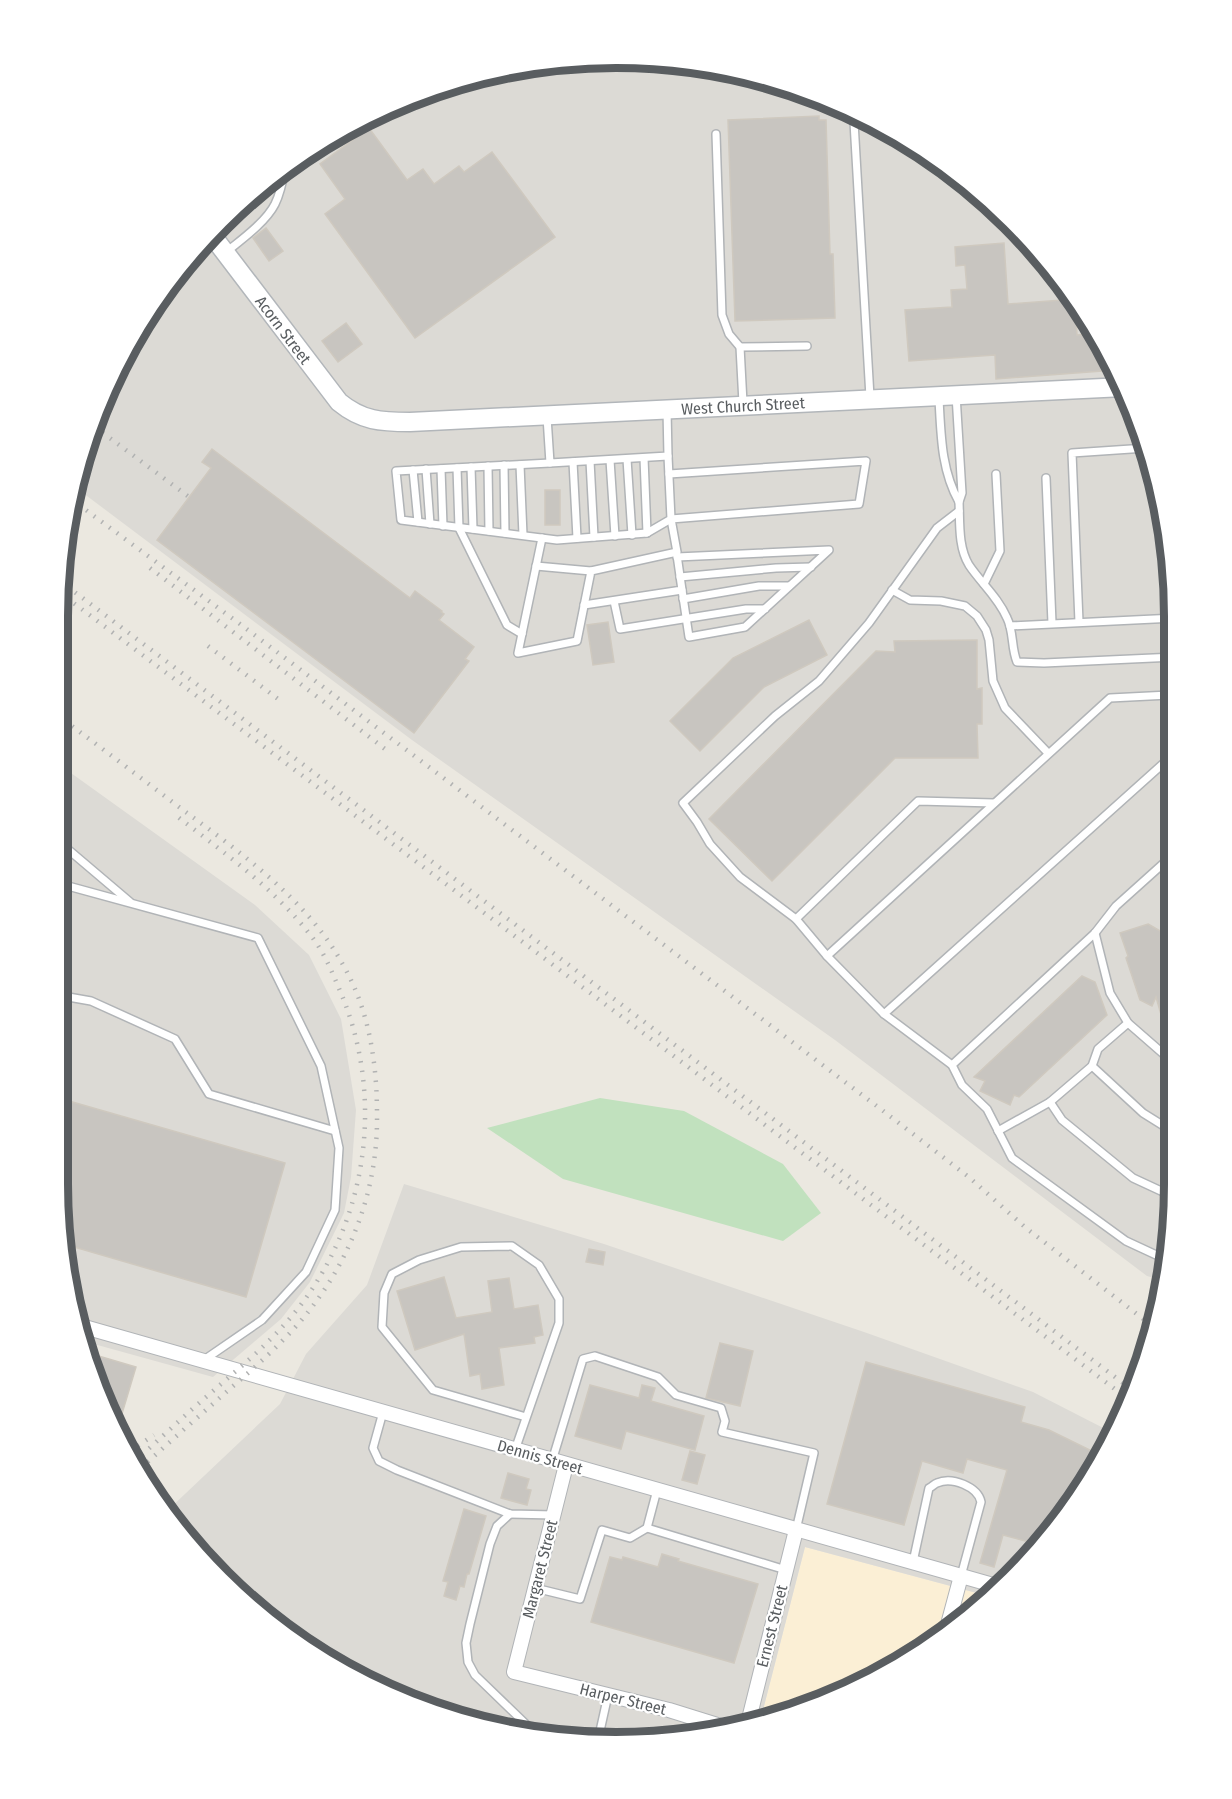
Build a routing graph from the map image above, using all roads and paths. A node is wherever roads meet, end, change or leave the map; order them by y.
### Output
1 (854, 122) dead end
2 (716, 134) dead end
3 (283, 180) edge
4 (216, 241) edge
5 (225, 253) junction
6 (807, 346) dead end
7 (740, 347) junction
8 (1115, 387) edge
9 (947, 396) junction
10 (870, 399) junction
11 (743, 406) junction
12 (667, 410) junction
13 (547, 415) junction
14 (362, 417) joint
15 (1138, 449) edge
16 (668, 456) junction
17 (644, 458) junction
18 (627, 459) junction
19 (610, 460) junction
20 (590, 461) junction
21 (573, 462) junction
22 (550, 463) junction
23 (504, 465) junction
24 (520, 465) junction
25 (488, 466) junction
26 (471, 467) junction
27 (457, 468) junction
28 (426, 469) junction
29 (441, 469) junction
30 (413, 470) junction
31 (669, 474) junction
32 (996, 474) dead end
33 (1046, 478) dead end
34 (959, 502) junction
35 (959, 511) junction
36 (671, 519) junction
37 (418, 522) junction
38 (430, 524) junction
39 (443, 526) junction
40 (459, 528) junction
41 (473, 529) junction
42 (489, 531) junction
43 (506, 533) junction
44 (647, 533) junction
45 (523, 535) junction
46 (632, 535) junction
47 (615, 536) junction
48 (594, 537) junction
49 (542, 538) junction
50 (576, 538) junction
51 (677, 554) junction
52 (536, 566) junction
53 (811, 567) junction
54 (591, 571) junction
55 (680, 577) junction
56 (984, 584) junction
57 (789, 586) junction
58 (682, 590) junction
59 (892, 590) junction
60 (683, 599) junction
61 (614, 600) junction
62 (584, 605) junction
63 (765, 609) junction
64 (686, 618) junction
65 (1164, 618) edge
66 (1079, 622) junction
67 (1052, 623) junction
68 (1010, 626) junction
69 (522, 634) junction
70 (1164, 658) edge
71 (1164, 695) edge
72 (1048, 753) junction
73 (1164, 763) edge
74 (994, 803) junction
75 (68, 849) edge
76 (1164, 863) edge
77 (68, 886) edge
78 (132, 903) junction
79 (796, 919) junction
80 (1095, 933) junction
81 (827, 956) junction
82 (68, 997) edge
83 (884, 1014) junction
84 (1128, 1023) junction
85 (1164, 1054) edge
86 (952, 1065) junction
87 (1092, 1066) junction
88 (1050, 1102) junction
89 (1164, 1126) edge
90 (335, 1131) junction
91 (998, 1131) junction
92 (1164, 1192) edge
93 (1160, 1257) edge
94 (87, 1328) edge
95 (204, 1360) junction
96 (383, 1412) junction
97 (526, 1417) junction
98 (515, 1450) junction
99 (552, 1461) junction
100 (566, 1465) junction
101 (657, 1490) junction
102 (510, 1514) junction
103 (554, 1515) junction
104 (647, 1528) junction
105 (796, 1530) junction
106 (913, 1562) junction
107 (786, 1570) junction
108 (961, 1575) junction
109 (990, 1584) edge
110 (536, 1588) junction
111 (950, 1618) edge
112 (514, 1672) joint
113 (608, 1695) junction
114 (750, 1715) edge
115 (711, 1723) edge
116 (526, 1724) edge
117 (600, 1731) edge

1 - 10 lane
2 - 7 lane
3 - 5 lane
4 - 5 street, Acorn Street
5 - 14 street, Acorn Street
6 - 7 lane
7 - 11 lane
8 - 9 street, West Church Street
9 - 10 street, West Church Street
9 - 34 lane
9 - 34 lane
10 - 11 street, West Church Street
11 - 12 street, West Church Street
12 - 13 street, West Church Street
12 - 16 lane
13 - 14 street, West Church Street
13 - 22 lane
15 - 66 lane
16 - 17 lane
16 - 31 lane
17 - 18 lane
17 - 44 lane
18 - 19 lane
18 - 46 lane
19 - 20 lane
19 - 47 lane
20 - 21 lane
20 - 48 lane
21 - 22 lane
21 - 50 lane
22 - 24 lane
23 - 24 lane
23 - 25 lane
23 - 43 lane
24 - 45 lane
25 - 26 lane
25 - 42 lane
26 - 27 lane
26 - 41 lane
27 - 29 lane
27 - 40 lane
28 - 29 lane
28 - 30 lane
28 - 38 lane
29 - 39 lane
30 - 37 lane
30 - 37 lane
31 - 36 lane
31 - 36 lane
32 - 56 lane
33 - 67 lane
34 - 35 lane
35 - 56 lane
35 - 59 lane
36 - 44 lane
36 - 51 lane
37 - 38 lane
38 - 39 lane
39 - 40 lane
40 - 41 lane
40 - 69 lane
41 - 42 lane
42 - 43 lane
43 - 45 lane
44 - 46 lane
45 - 49 lane
46 - 47 lane
47 - 48 lane
48 - 50 lane
49 - 50 lane
49 - 52 lane
51 - 53 lane
51 - 54 lane
51 - 55 lane
52 - 54 lane
52 - 69 lane
53 - 55 lane
53 - 57 lane
54 - 62 lane
55 - 58 lane
56 - 68 lane
57 - 60 lane
57 - 63 lane
58 - 60 lane
58 - 61 lane
59 - 72 lane
59 - 79 lane
60 - 64 lane
61 - 62 lane
61 - 64 lane
62 - 69 lane
63 - 64 lane
63 - 64 lane
65 - 66 lane
66 - 67 lane
67 - 68 lane
68 - 70 lane
71 - 72 lane
72 - 74 lane
73 - 83 lane
74 - 79 lane
74 - 81 lane
75 - 78 lane
76 - 80 lane
77 - 78 lane
78 - 90 lane
79 - 81 lane
80 - 84 lane
80 - 86 lane
81 - 83 lane
82 - 90 lane
83 - 86 lane
84 - 85 lane
84 - 87 lane
86 - 91 lane
87 - 88 lane
87 - 89 lane
88 - 91 lane
88 - 92 lane
90 - 95 lane
91 - 93 lane
94 - 95 street, Dennis Street
95 - 96 street, Dennis Street
96 - 98 street, Dennis Street
96 - 102 lane
97 - 97 lane
97 - 98 lane
98 - 99 street, Dennis Street
99 - 100 street, Dennis Street
99 - 105 lane
100 - 101 street, Dennis Street
100 - 103 street, Margaret Street
101 - 104 lane
101 - 105 street, Dennis Street
102 - 103 lane
102 - 116 lane
103 - 110 street, Margaret Street
104 - 107 lane
104 - 110 lane
105 - 106 street, Dennis Street
105 - 107 street, Ernest Street
106 - 108 street, Dennis Street
106 - 108 lane
107 - 114 street, Ernest Street
108 - 109 street, Dennis Street
108 - 111 street
110 - 112 street, Margaret Street
112 - 113 street, Harper Street
113 - 115 street, Harper Street
113 - 117 lane

